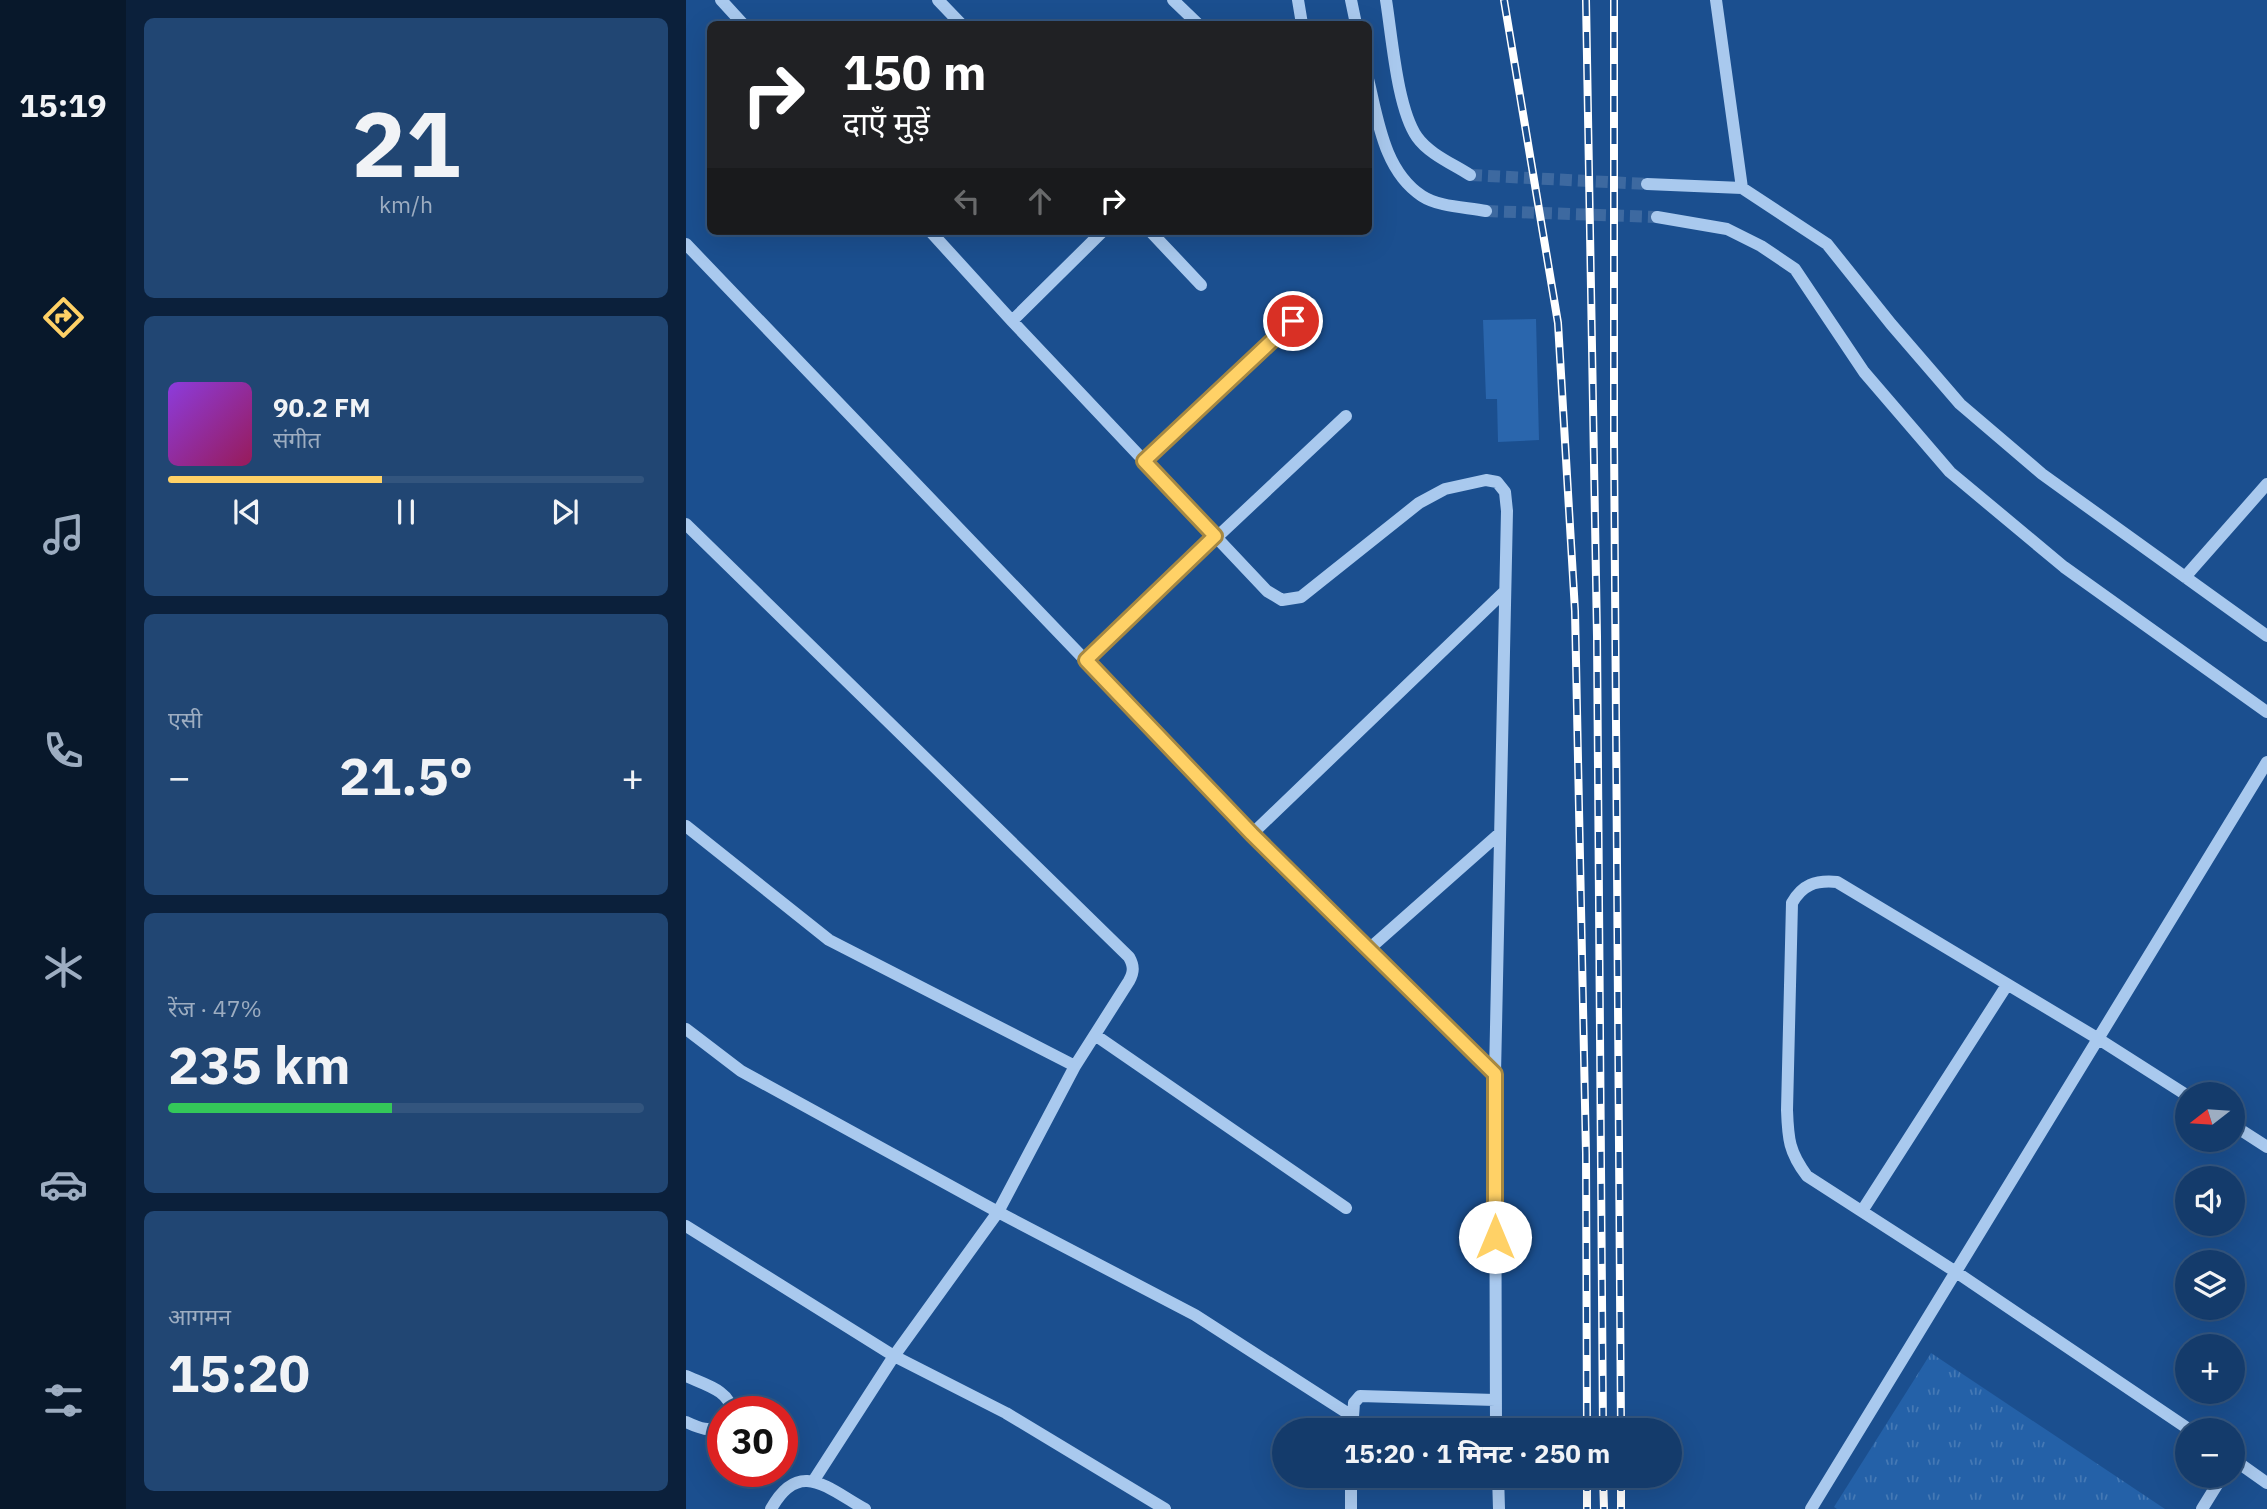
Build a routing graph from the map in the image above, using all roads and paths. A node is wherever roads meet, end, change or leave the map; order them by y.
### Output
1 (721, 0) edge
2 (938, 0) edge
3 (1174, 0) edge
4 (1298, 0) edge
5 (1351, 0) edge
6 (1386, 0) edge
7 (1716, 0) edge
8 (740, 21) edge
9 (958, 21) edge
10 (1195, 21) edge
11 (1302, 21) edge
12 (1355, 21) edge
13 (1372, 95) edge
14 (1470, 174) tunnel mouth
15 (1647, 184) tunnel mouth
16 (1742, 188) junction
17 (1486, 211) tunnel mouth
18 (1657, 217) tunnel mouth
19 (934, 235) edge
20 (1099, 235) edge
21 (1154, 235) edge
22 (686, 243) edge
23 (1201, 285) dead end
24 (1311, 304) dead end
25 (1012, 321) junction
26 (1346, 416) dead end
27 (1144, 461) junction
28 (2267, 484) edge
29 (686, 524) edge
30 (1215, 536) junction
31 (2185, 577) junction
32 (1504, 592) junction
33 (2265, 631) edge
34 (1086, 660) junction
35 (2267, 712) edge
36 (2267, 762) edge
37 (686, 826) edge
38 (1252, 834) junction
39 (1499, 834) junction
40 (1369, 949) junction
41 (2007, 985) junction
42 (686, 1029) edge
43 (1095, 1035) junction
44 (2097, 1038) junction
45 (1075, 1066) junction
46 (1495, 1074) junction
47 (2175, 1088) edge
48 (2245, 1133) edge
49 (2267, 1147) edge
50 (1346, 1208) dead end
51 (1862, 1211) junction
52 (998, 1212) junction
53 (686, 1226) edge
54 (1956, 1272) junction
55 (894, 1356) junction
56 (686, 1376) edge
57 (726, 1396) edge
58 (1495, 1400) junction
59 (1345, 1418) edge
60 (1352, 1418) edge
61 (1496, 1418) edge
62 (2175, 1420) edge
63 (686, 1422) edge
64 (707, 1429) edge
65 (2245, 1467) edge
66 (814, 1480) junction
67 (2267, 1483) edge
68 (1351, 1488) edge
69 (1498, 1488) edge
70 (2215, 1488) edge
71 (771, 1509) edge
72 (865, 1509) edge
73 (1165, 1509) edge
74 (1351, 1509) edge
75 (1499, 1509) edge
76 (1811, 1509) edge
77 (2202, 1509) edge

1 - 8 street
2 - 9 street
3 - 10 street
4 - 11 street
5 - 12 street
6 - 14 street
7 - 16 street
13 - 17 street
15 - 16 street
16 - 31 street
18 - 35 street
19 - 25 street
20 - 25 street
21 - 23 street
22 - 34 street
24 - 27 street
25 - 27 street
26 - 30 street
27 - 30 street
28 - 31 street
29 - 43 street
30 - 32 street
30 - 34 street
31 - 33 street
32 - 38 street
32 - 39 street
34 - 38 street
36 - 44 street
37 - 45 street
38 - 40 street
39 - 40 street
39 - 46 street
40 - 46 street
41 - 44 street
41 - 51 street
41 - 51 street
42 - 52 street
43 - 45 street
43 - 50 street
44 - 47 street
44 - 54 street
45 - 52 street
46 - 58 street
48 - 49 street
51 - 54 street
52 - 55 street
52 - 59 street
53 - 55 street
54 - 62 street
54 - 76 street
55 - 66 street
55 - 73 street
56 - 57 street
58 - 60 street
58 - 61 street
63 - 64 street
65 - 67 street
66 - 71 street
66 - 72 street
68 - 74 street
69 - 75 street
70 - 77 street

